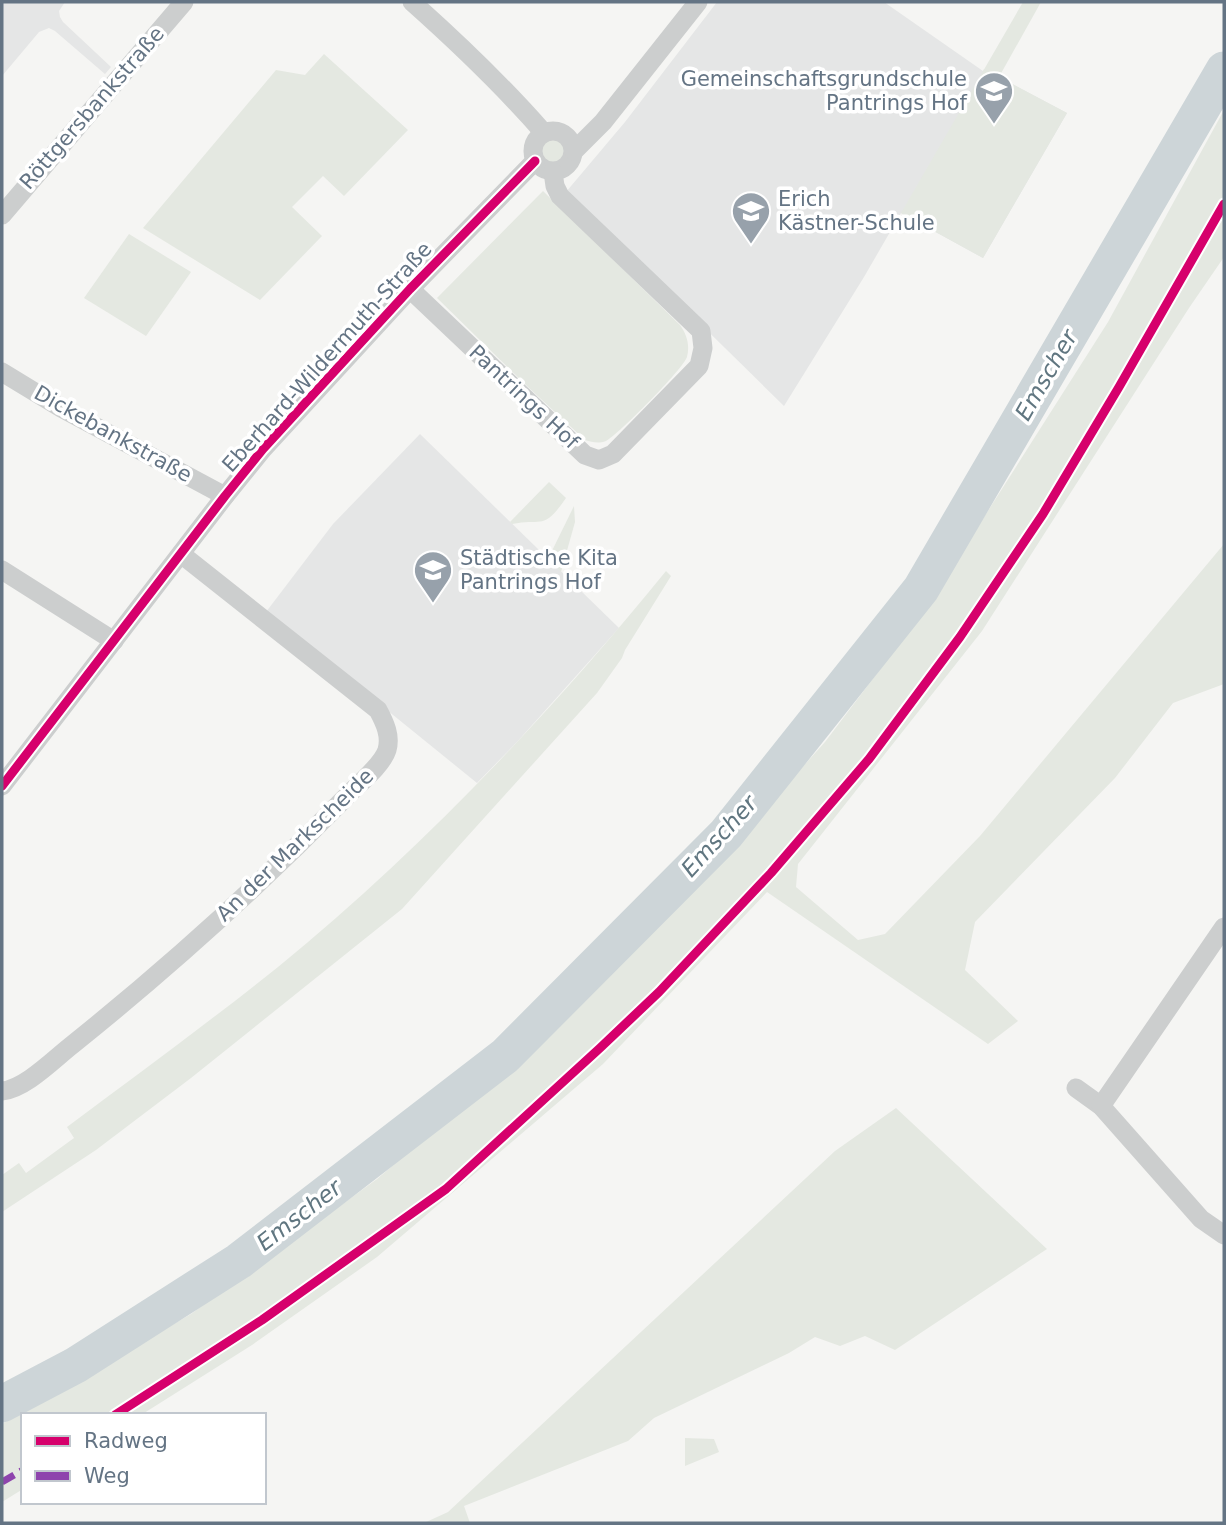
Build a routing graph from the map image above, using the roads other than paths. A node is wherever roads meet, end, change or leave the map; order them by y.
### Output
1 (184, 2) edge
2 (412, 2) edge
3 (698, 2) edge
4 (544, 133) junction
5 (575, 151) junction
6 (535, 161) junction
7 (553, 172) junction
8 (2, 215) edge
9 (410, 289) junction
10 (2, 372) edge
11 (225, 496) junction
12 (181, 554) junction
13 (2, 570) edge
14 (114, 642) junction
15 (3, 783) edge
16 (1224, 927) edge
17 (1076, 1088) dead end
18 (2, 1091) edge
19 (1101, 1106) junction
20 (1224, 1235) edge

1 - 8 street, Röttgersbankstraße
2 - 4 street
3 - 5 street
4 - 5 street
4 - 6 street
5 - 7 street
6 - 7 street
6 - 9 street, Eberhard-Wildermuth-Straße
7 - 9 street, Pantrings Hof
9 - 11 street, Eberhard-Wildermuth-Straße
10 - 11 street, Dickebankstraße
11 - 12 street, Eberhard-Wildermuth-Straße
12 - 14 street, Eberhard-Wildermuth-Straße
12 - 18 street, An der Markscheide
13 - 14 street
14 - 15 street, Eberhard-Wildermuth-Straße
16 - 19 street
17 - 19 street
19 - 20 street

